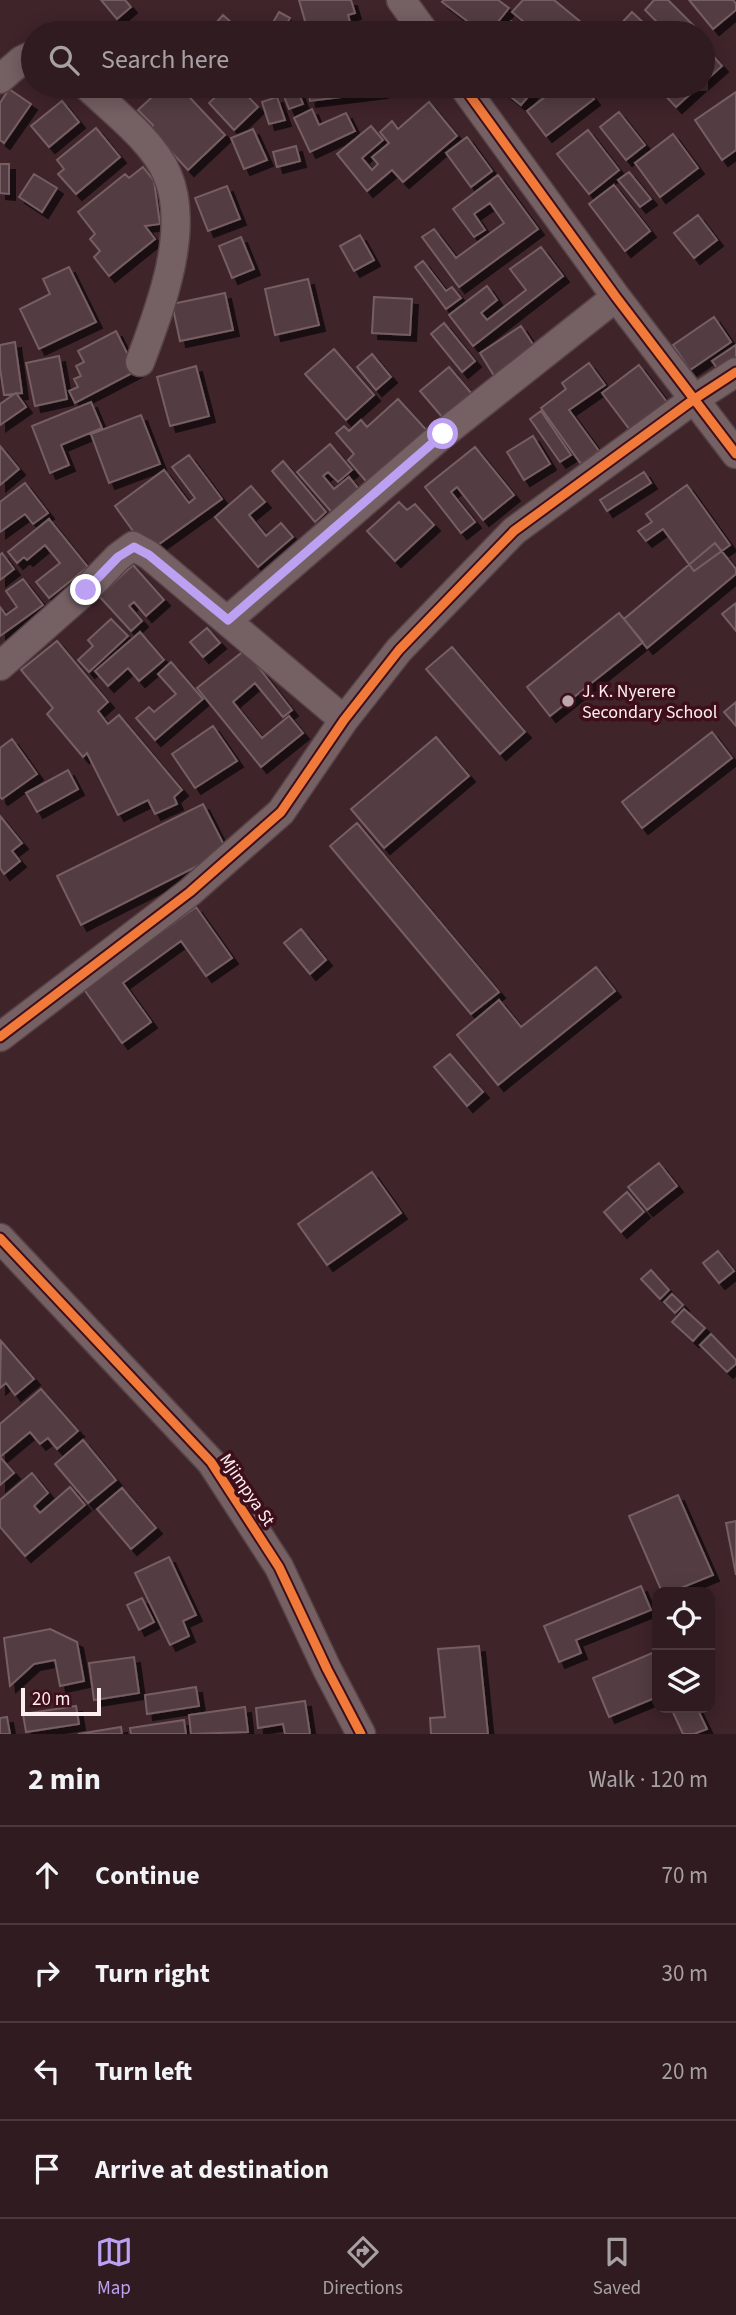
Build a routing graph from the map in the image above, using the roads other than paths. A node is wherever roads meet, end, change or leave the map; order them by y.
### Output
1 (401, 0) edge
2 (416, 21) edge
3 (21, 62) edge
4 (0, 79) edge
5 (99, 98) edge
6 (472, 98) edge
7 (616, 297) junction
8 (141, 362) dead end
9 (736, 372) edge
10 (693, 400) junction
11 (736, 454) edge
12 (228, 620) junction
13 (0, 666) edge
14 (344, 720) junction
15 (0, 1037) edge
16 (0, 1238) edge
17 (362, 1734) edge

1 - 2 street
3 - 4 street
5 - 8 street
6 - 7 street
7 - 10 street
7 - 12 street
9 - 10 street
10 - 11 street
10 - 14 street
12 - 13 street
12 - 14 street
14 - 15 street
16 - 17 street, Mjimpya St

